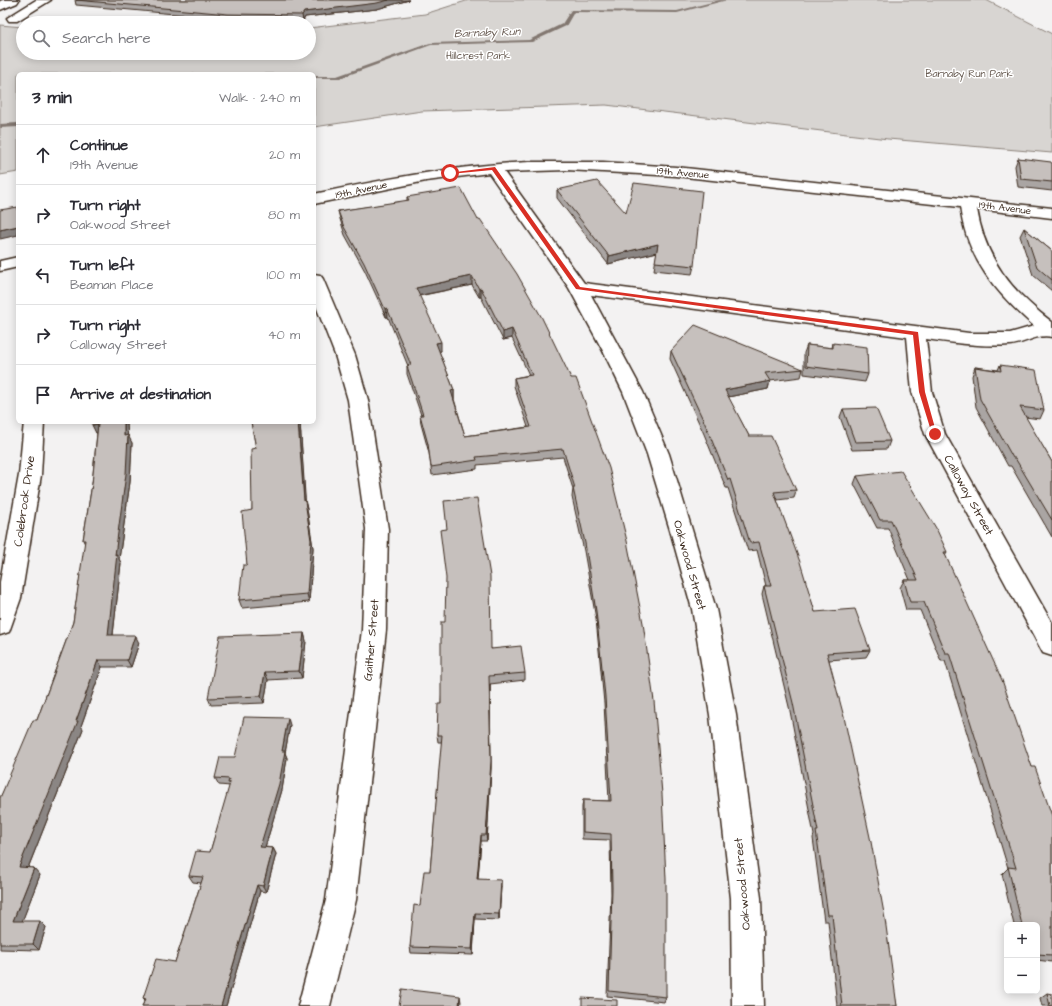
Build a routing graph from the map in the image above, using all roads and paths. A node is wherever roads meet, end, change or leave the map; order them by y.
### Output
1 (13, 0) edge
2 (45, 0) edge
3 (0, 6) edge
4 (16, 16) edge
5 (17, 16) edge
6 (13, 18) dead end
7 (493, 168) junction
8 (316, 199) edge
9 (968, 203) junction
10 (1052, 213) edge
11 (16, 262) edge
12 (0, 266) edge
13 (316, 284) edge
14 (578, 288) junction
15 (1050, 330) edge
16 (916, 333) junction
17 (34, 424) edge
18 (0, 626) edge
19 (1052, 646) edge
20 (314, 1006) edge
21 (748, 1006) edge

1 - 3 street
2 - 5 street
4 - 6 street
7 - 8 street, 19th Avenue
7 - 9 street, 19th Avenue
7 - 14 street, Oakwood Street
9 - 10 street, 19th Avenue
9 - 15 street
11 - 12 street
13 - 20 street, Gaither Street
14 - 16 street
14 - 21 street, Oakwood Street
15 - 16 street
16 - 19 street, Calloway Street
17 - 18 street, Colebrook Drive

